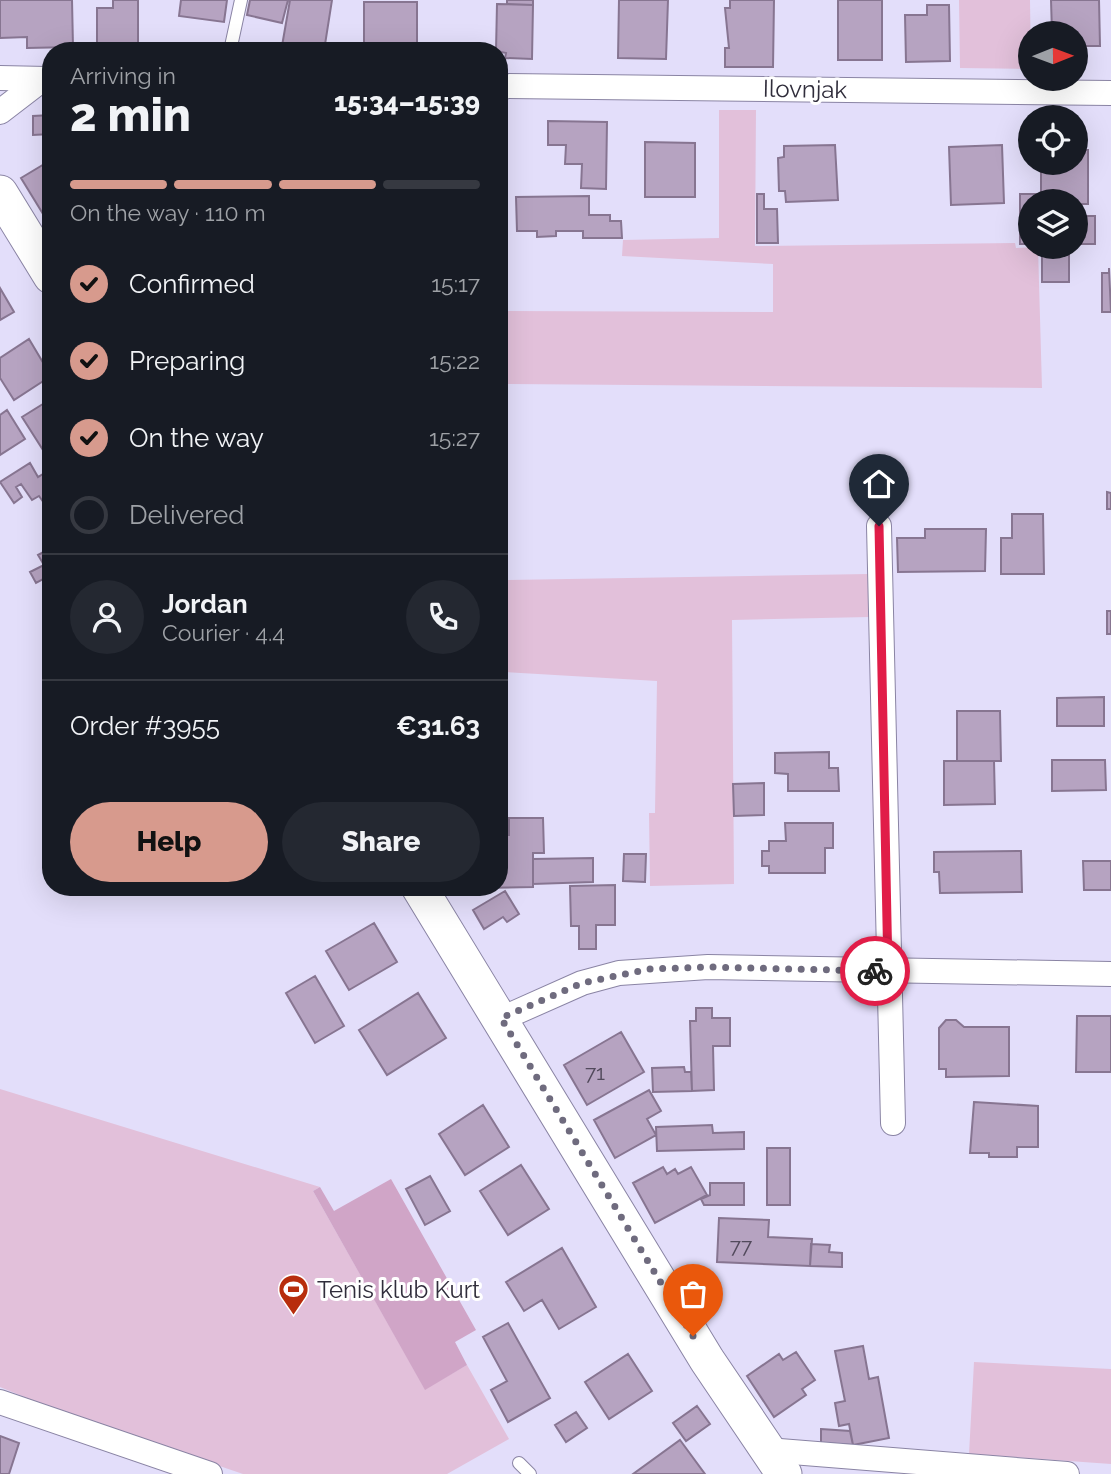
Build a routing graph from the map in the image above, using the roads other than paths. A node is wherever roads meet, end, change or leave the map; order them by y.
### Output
1 (241, 0) edge
2 (232, 42) edge
3 (0, 78) edge
4 (42, 79) edge
5 (42, 83) edge
6 (508, 86) edge
7 (1111, 93) edge
8 (0, 112) edge
9 (0, 193) edge
10 (42, 261) edge
11 (879, 526) dead end
12 (425, 896) edge
13 (888, 971) junction
14 (1111, 974) edge
15 (501, 1018) junction
16 (893, 1123) dead end
17 (0, 1402) edge
18 (519, 1462) dead end
19 (775, 1462) edge
20 (211, 1474) edge
21 (530, 1474) edge
22 (1067, 1474) edge

1 - 2 lane
3 - 4 street
5 - 8 street
6 - 7 street, Ilovnjak
9 - 10 main road
11 - 13 street
12 - 15 main road
13 - 14 street
13 - 15 street
13 - 16 street
15 - 19 main road
17 - 20 street
18 - 21 lane
19 - 22 street

